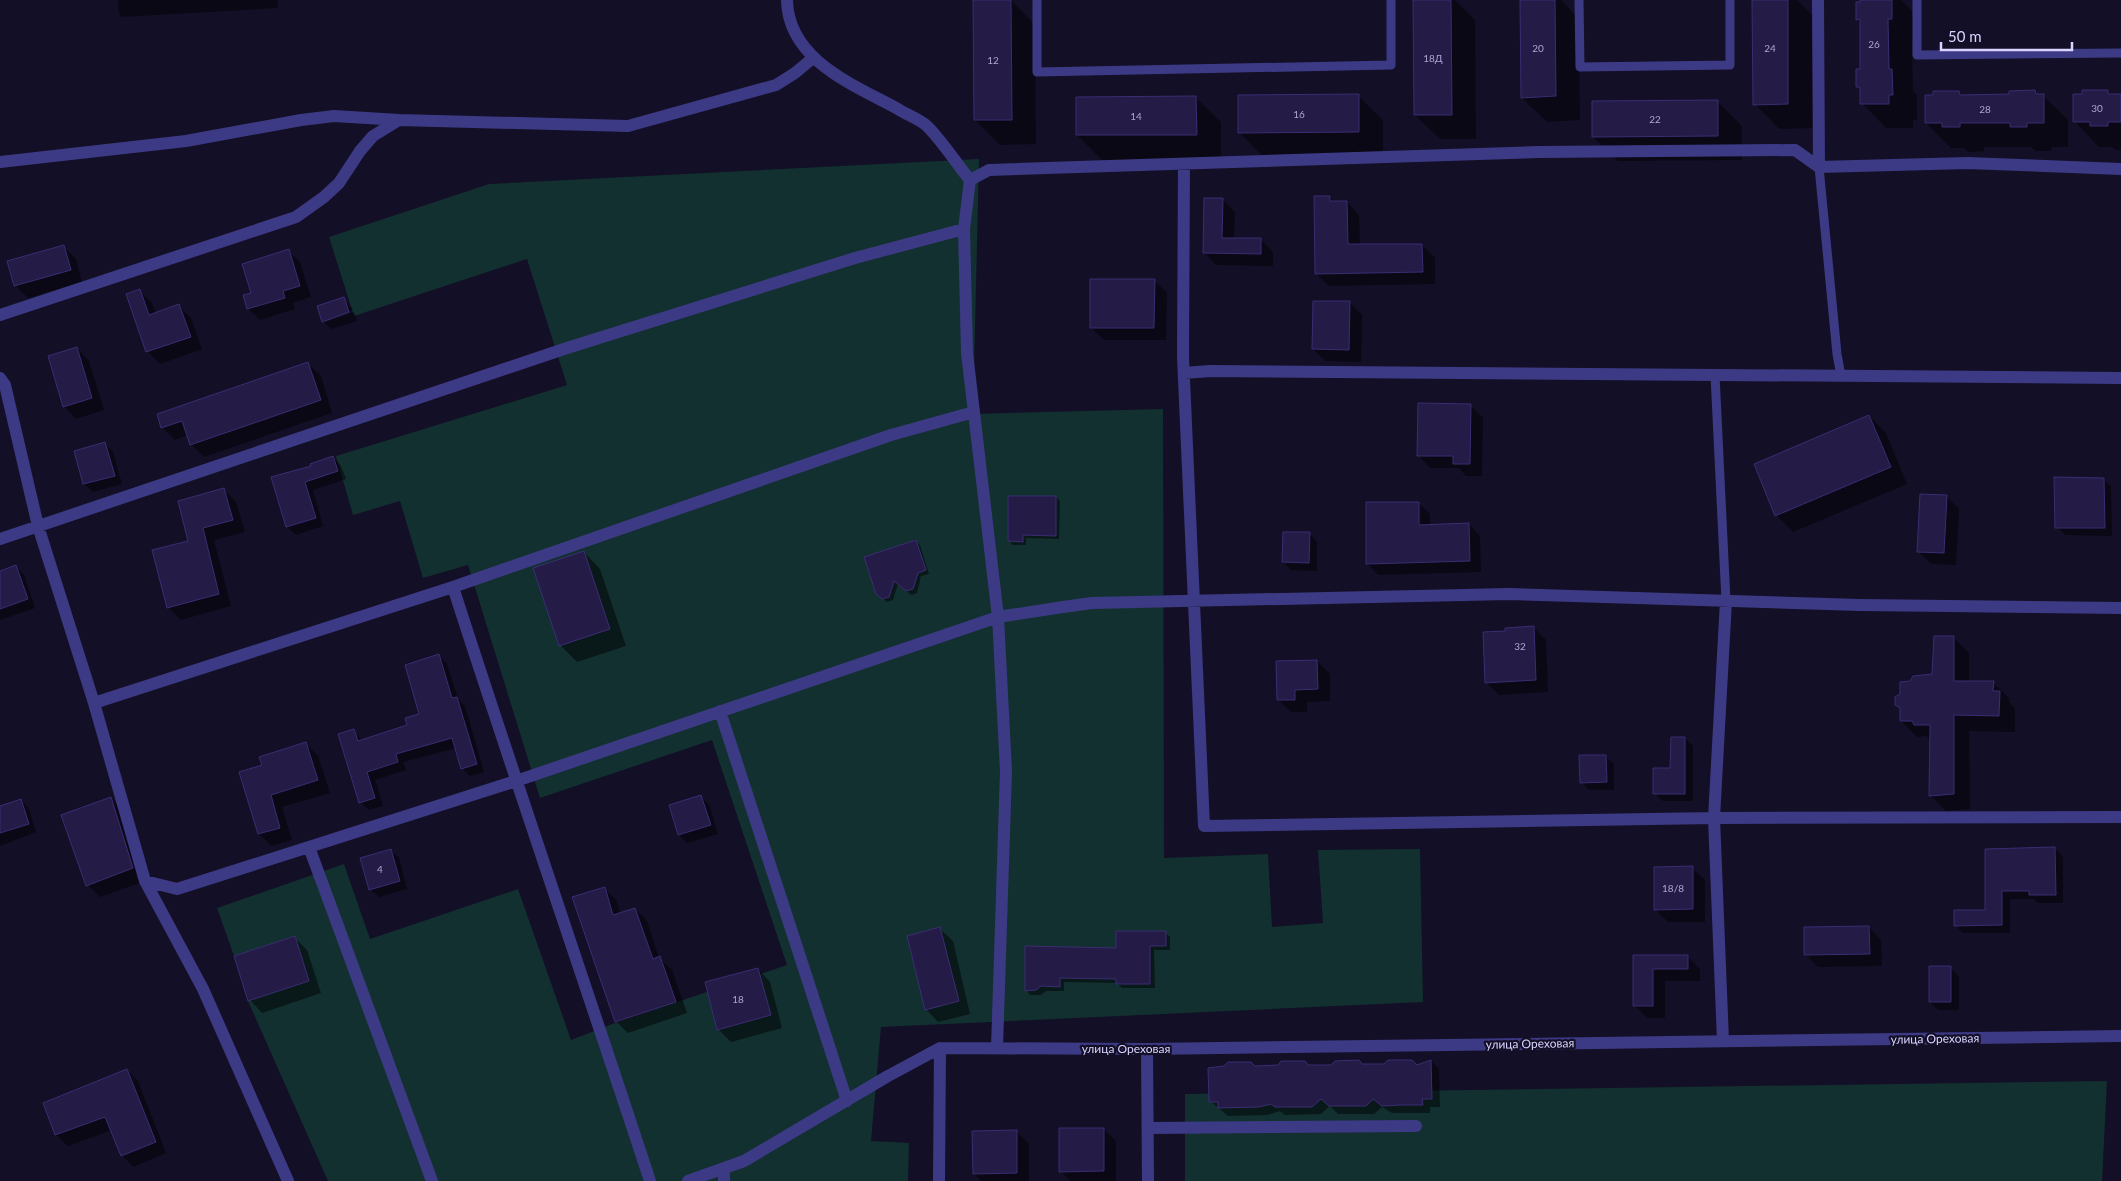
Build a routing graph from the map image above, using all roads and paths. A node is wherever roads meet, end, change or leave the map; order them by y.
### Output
1 (787, 0) edge
2 (1036, 0) edge
3 (1391, 0) edge
4 (1579, 0) edge
5 (1730, 0) edge
6 (1818, 0) edge
7 (1917, 0) edge
8 (2121, 53) edge
9 (813, 58) junction
10 (399, 120) junction
11 (0, 162) edge
12 (1184, 164) junction
13 (1819, 167) junction
14 (2121, 169) edge
15 (970, 180) junction
16 (964, 229) junction
17 (0, 315) edge
18 (1184, 372) junction
19 (1715, 375) junction
20 (1841, 376) junction
21 (0, 378) edge
22 (2121, 378) edge
23 (974, 412) junction
24 (38, 526) junction
25 (0, 539) edge
26 (453, 587) junction
27 (1194, 601) junction
28 (1726, 601) junction
29 (2121, 608) edge
30 (998, 617) junction
31 (94, 702) junction
32 (720, 711) junction
33 (516, 781) junction
34 (2121, 817) edge
35 (1714, 818) junction
36 (309, 846) junction
37 (145, 881) junction
38 (2121, 1036) edge
39 (1723, 1041) junction
40 (940, 1048) junction
41 (997, 1048) junction
42 (1147, 1049) junction
43 (847, 1100) junction
44 (1416, 1126) dead end
45 (1148, 1128) junction
46 (724, 1175) edge
47 (288, 1181) edge
48 (432, 1181) edge
49 (650, 1181) edge
50 (688, 1181) edge
51 (939, 1181) edge
52 (1148, 1181) edge

1 - 9 street
2 - 3 lane
4 - 5 lane
6 - 13 street
7 - 8 lane
9 - 10 street
9 - 15 street
10 - 11 street
10 - 17 street
12 - 13 street
12 - 15 street
12 - 18 street
13 - 14 street
13 - 20 lane
15 - 16 street
16 - 23 street
16 - 24 street
18 - 19 street
18 - 27 street
19 - 20 street
19 - 28 lane
20 - 22 street
21 - 24 street
23 - 26 street
23 - 30 street
24 - 25 street
24 - 31 street
26 - 31 street
26 - 33 street
27 - 28 street
27 - 30 street
27 - 35 street
28 - 29 street
28 - 35 street
30 - 32 street
30 - 41 street
31 - 37 street
32 - 33 street
32 - 43 street
33 - 36 street
33 - 49 street
34 - 35 street
35 - 39 street
36 - 37 street
36 - 48 street
37 - 47 street
38 - 39 street, улица Ореховая
39 - 42 street, улица Ореховая
40 - 41 street, улица Ореховая
40 - 43 street
40 - 51 street
41 - 42 street, улица Ореховая
42 - 45 street
43 - 46 street
44 - 45 street
45 - 52 street
46 - 50 street

